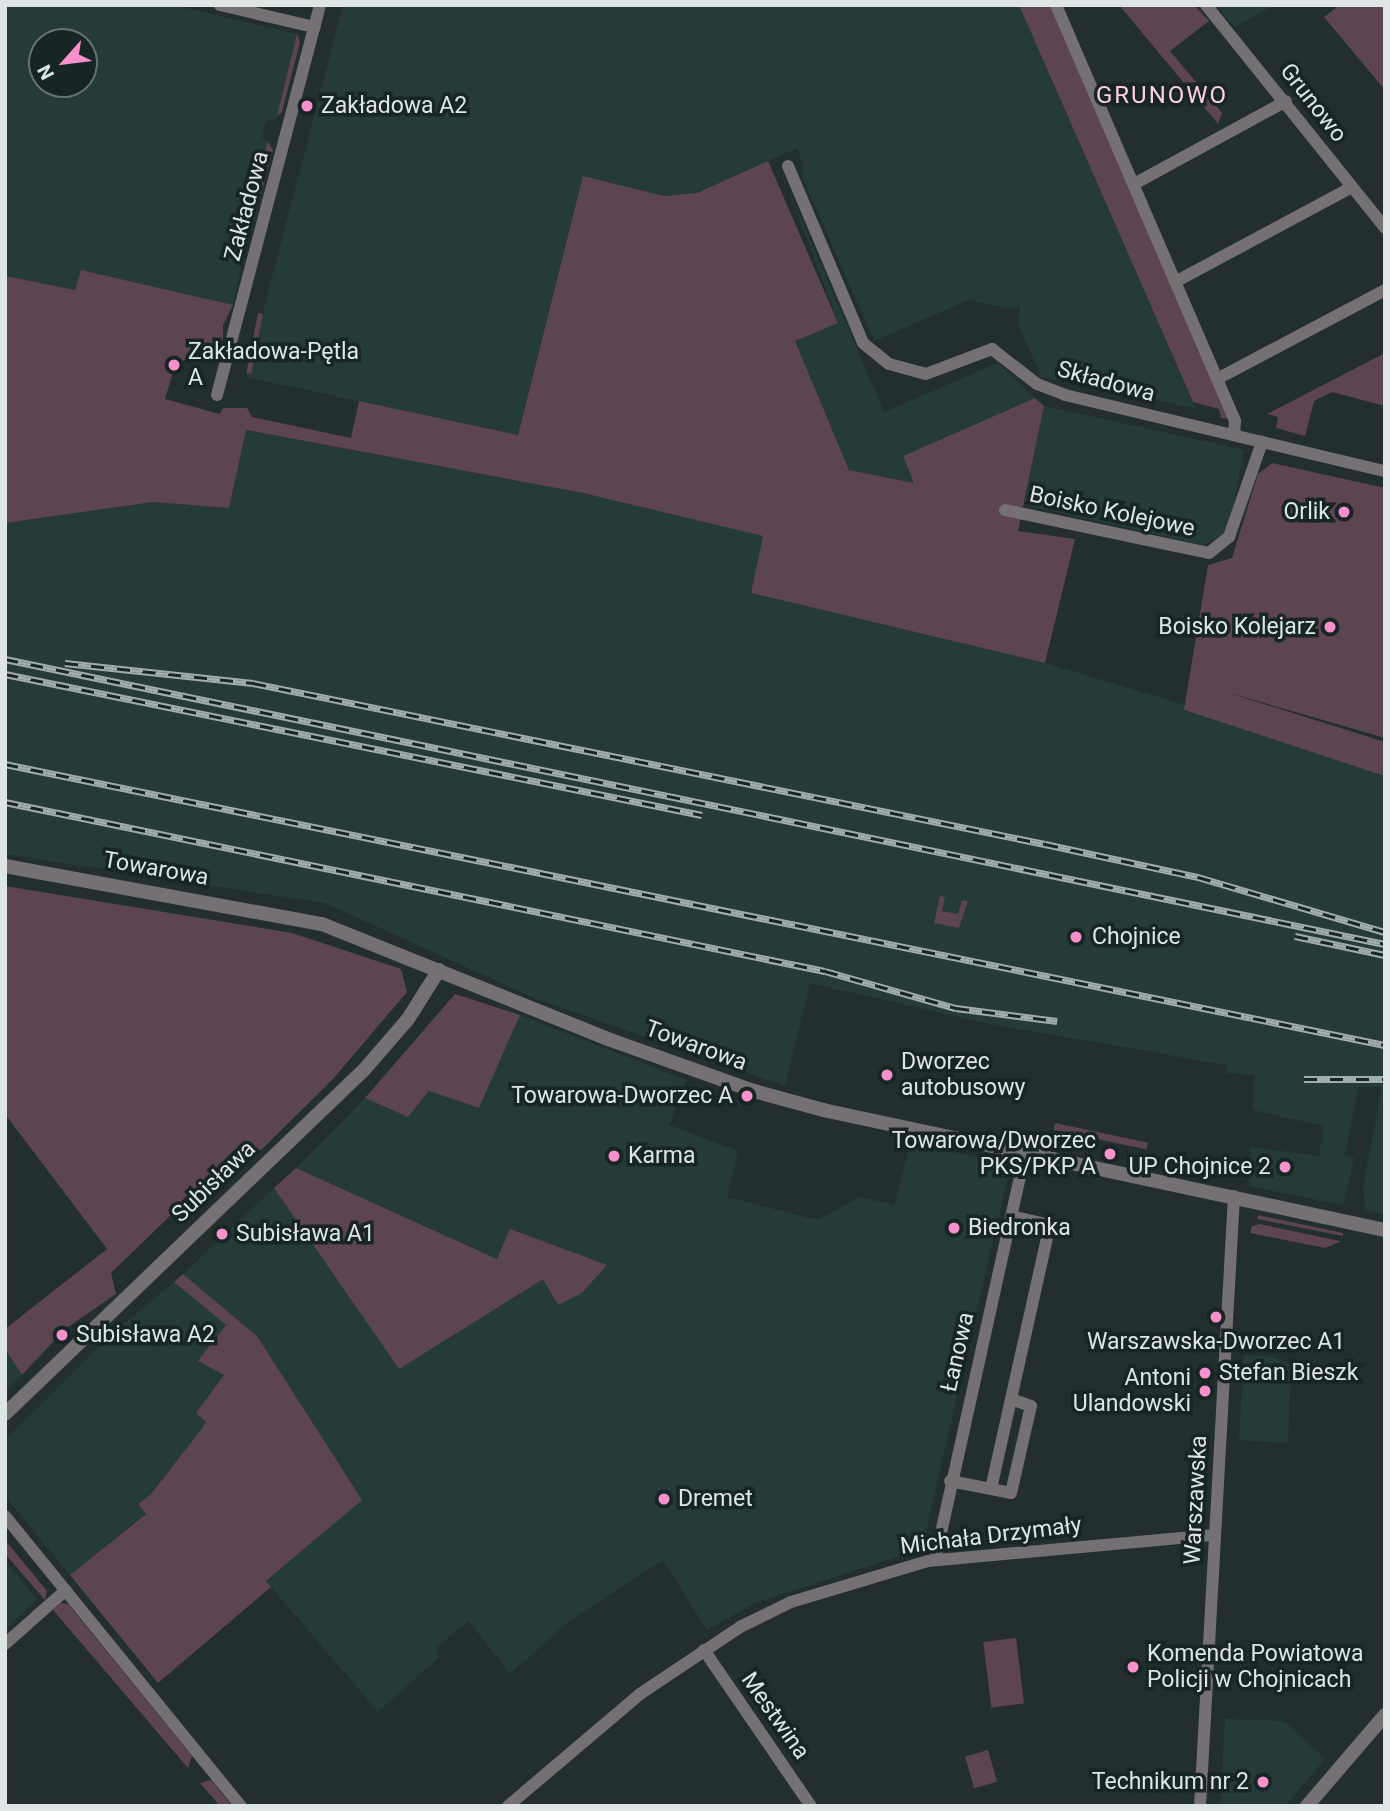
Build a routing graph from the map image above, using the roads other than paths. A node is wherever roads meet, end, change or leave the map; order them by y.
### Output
1 (220, 5) edge
2 (320, 5) edge
3 (1056, 5) edge
4 (1206, 5) edge
5 (314, 27) junction
6 (1286, 101) junction
7 (788, 166) dead end
8 (1134, 184) junction
9 (1352, 187) junction
10 (1385, 228) edge
11 (1175, 282) junction
12 (1385, 290) edge
13 (1217, 379) junction
14 (217, 395) dead end
15 (1234, 435) junction
16 (1262, 442) junction
17 (1385, 471) edge
18 (1005, 510) dead end
19 (5, 866) edge
20 (439, 970) junction
21 (1025, 1153) junction
22 (1234, 1196) junction
23 (1011, 1216) junction
24 (1385, 1230) edge
25 (1011, 1399) junction
26 (5, 1414) edge
27 (950, 1481) junction
28 (991, 1489) junction
29 (5, 1516) edge
30 (1215, 1535) junction
31 (935, 1560) junction
32 (66, 1590) junction
33 (5, 1643) edge
34 (704, 1650) junction
35 (1385, 1715) edge
36 (241, 1806) edge
37 (508, 1806) edge
38 (811, 1806) edge
39 (1200, 1806) edge
40 (1307, 1806) edge

1 - 5 street
2 - 5 street, Zakładowa
3 - 8 street
4 - 6 street, Grunowo
5 - 14 street, Zakładowa
6 - 8 street
6 - 9 street, Grunowo
7 - 15 street, Składowa
8 - 11 street
9 - 10 street, Grunowo
9 - 11 street
11 - 13 street
12 - 13 street
13 - 15 street
15 - 16 street, Składowa
16 - 17 street, Składowa
16 - 18 street, Boisko Kolejowe
19 - 20 street, Towarowa
20 - 21 street, Towarowa
20 - 26 street, Subisława
21 - 22 street, Towarowa
21 - 23 street, Łanowa
22 - 24 street, Towarowa
22 - 30 street, Warszawska
23 - 25 street
23 - 27 street, Łanowa
25 - 28 street
25 - 28 street
27 - 28 street
27 - 31 street, Łanowa
29 - 32 street
30 - 31 street, Michała Drzymały
30 - 39 street, Warszawska
31 - 34 street, Michała Drzymały
32 - 33 street
32 - 36 street
34 - 37 street, Michała Drzymały
34 - 38 street, Mestwina
35 - 40 street

